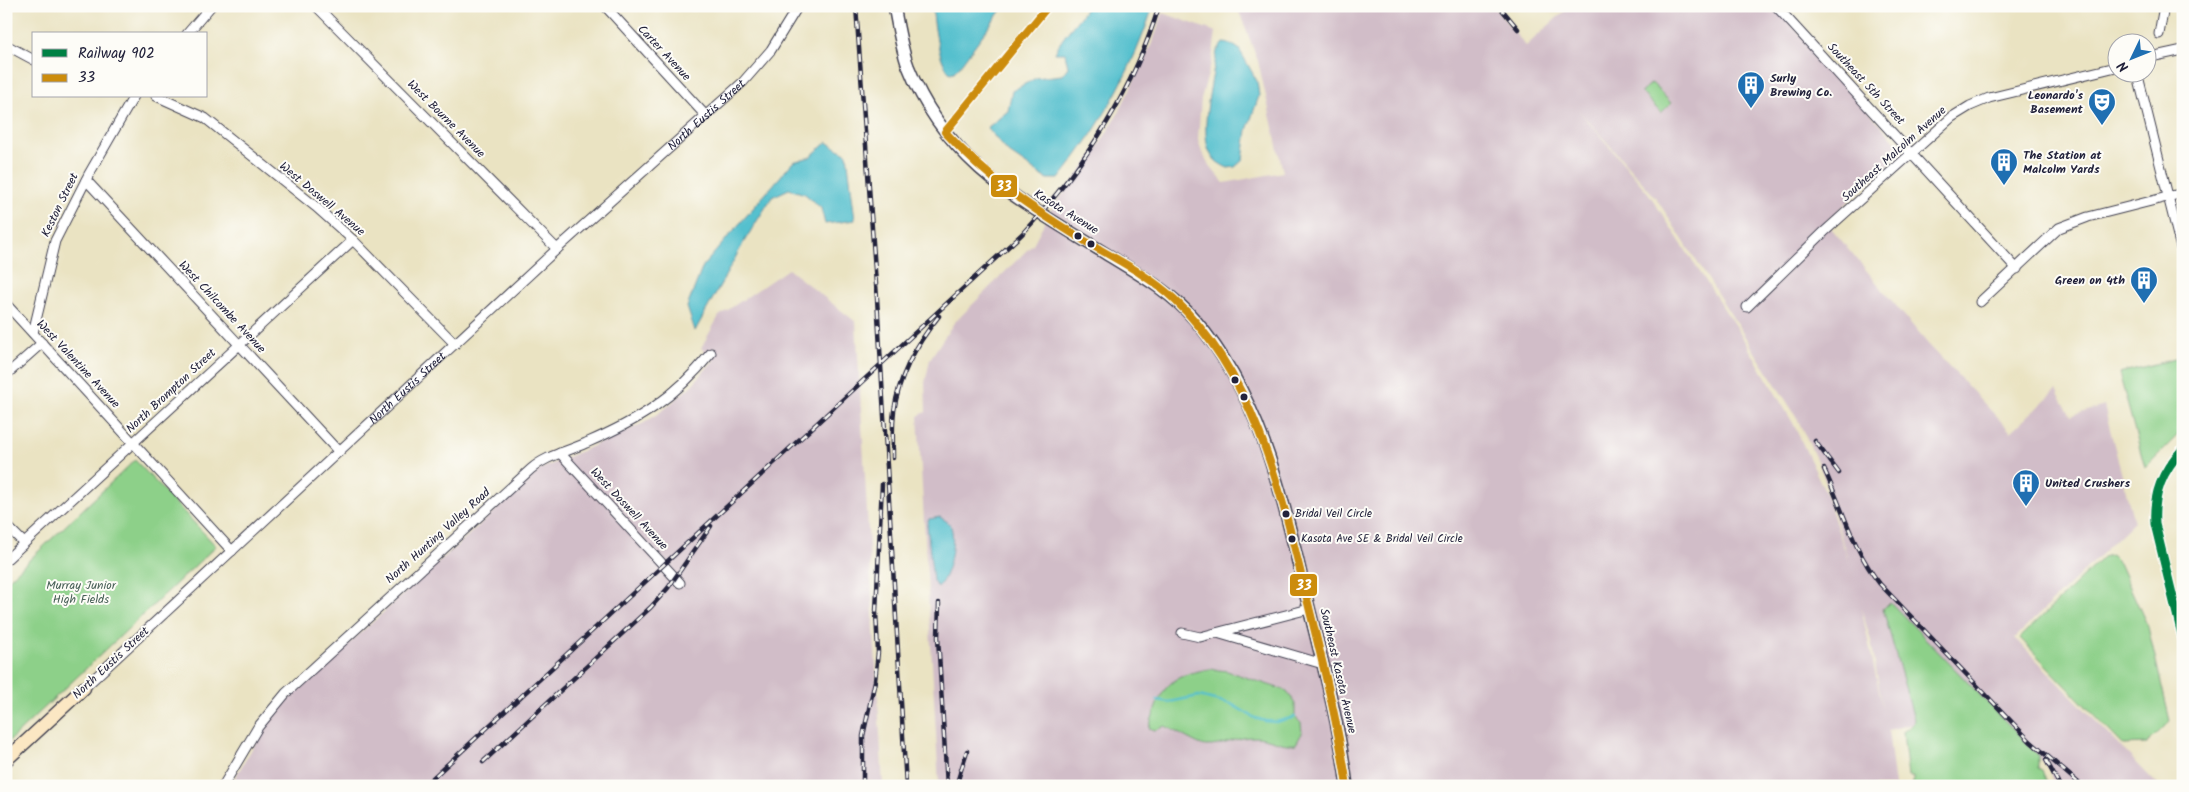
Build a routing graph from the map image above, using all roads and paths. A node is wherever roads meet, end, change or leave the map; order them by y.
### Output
1 (212, 6) edge
2 (316, 6) edge
3 (605, 6) edge
4 (798, 6) edge
5 (894, 6) edge
6 (1776, 6) edge
7 (2164, 6) edge
8 (189, 32) edge
9 (2159, 34) dead end
10 (6, 45) edge
11 (2183, 50) edge
12 (2156, 56) edge
13 (32, 59) edge
14 (2106, 69) edge
15 (2140, 82) edge
16 (133, 98) edge
17 (160, 98) edge
18 (706, 116) junction
19 (1912, 153) junction
20 (86, 180) junction
21 (2183, 192) edge
22 (2168, 196) junction
23 (353, 240) junction
24 (557, 249) junction
25 (2183, 256) edge
26 (2017, 268) junction
27 (1980, 302) dead end
28 (6, 304) edge
29 (1747, 306) dead end
30 (33, 333) junction
31 (42, 342) junction
32 (1212, 342) joint
33 (240, 344) junction
34 (455, 344) junction
35 (710, 353) dead end
36 (6, 375) edge
37 (134, 442) junction
38 (340, 452) junction
39 (560, 453) junction
40 (6, 525) edge
41 (24, 543) junction
42 (232, 551) junction
43 (6, 560) edge
44 (680, 583) dead end
45 (1309, 609) junction
46 (1182, 633) dead end
47 (1217, 633) junction
48 (1323, 664) junction
49 (84, 688) joint
50 (6, 760) edge
51 (223, 786) edge
52 (1347, 786) edge

1 - 8 street
2 - 24 street, West Bourne Avenue
3 - 18 street, Carter Avenue
4 - 18 street, North Eustis Street
5 - 32 street, Kasota Avenue
6 - 19 street, Southeast 5th Street
7 - 9 street
10 - 13 street
11 - 12 street
14 - 19 street, Southeast Malcolm Avenue
15 - 22 street
16 - 20 street, Keston Street
17 - 23 street, West Doswell Avenue
18 - 24 street, North Eustis Street
19 - 26 street, Southeast 5th Street
19 - 29 street, Southeast Malcolm Avenue
20 - 30 street, Keston Street
20 - 33 street, West Chilcombe Avenue
21 - 22 street
22 - 25 street
22 - 26 street
23 - 33 street, North Brompton Street
23 - 34 street, West Doswell Avenue
24 - 34 street, North Eustis Street
26 - 27 street
28 - 30 street, West Valentine Avenue
30 - 31 street, West Valentine Avenue
31 - 36 street
31 - 37 street, West Valentine Avenue
32 - 45 street, Southeast Kasota Avenue
33 - 37 street, North Brompton Street
33 - 38 street, West Chilcombe Avenue
34 - 38 street, North Eustis Street
35 - 39 street, North Hunting Valley Road
37 - 41 street, North Brompton Street
37 - 42 street, West Valentine Avenue
38 - 42 street, North Eustis Street
39 - 44 street, West Doswell Avenue
39 - 51 street, North Hunting Valley Road
40 - 41 street
41 - 43 street, North Brompton Street
42 - 49 street, North Eustis Street
45 - 47 street
45 - 48 street, Southeast Kasota Avenue
46 - 47 street
47 - 48 street
48 - 52 street, Southeast Kasota Avenue
49 - 50 main road, North Eustis Street

